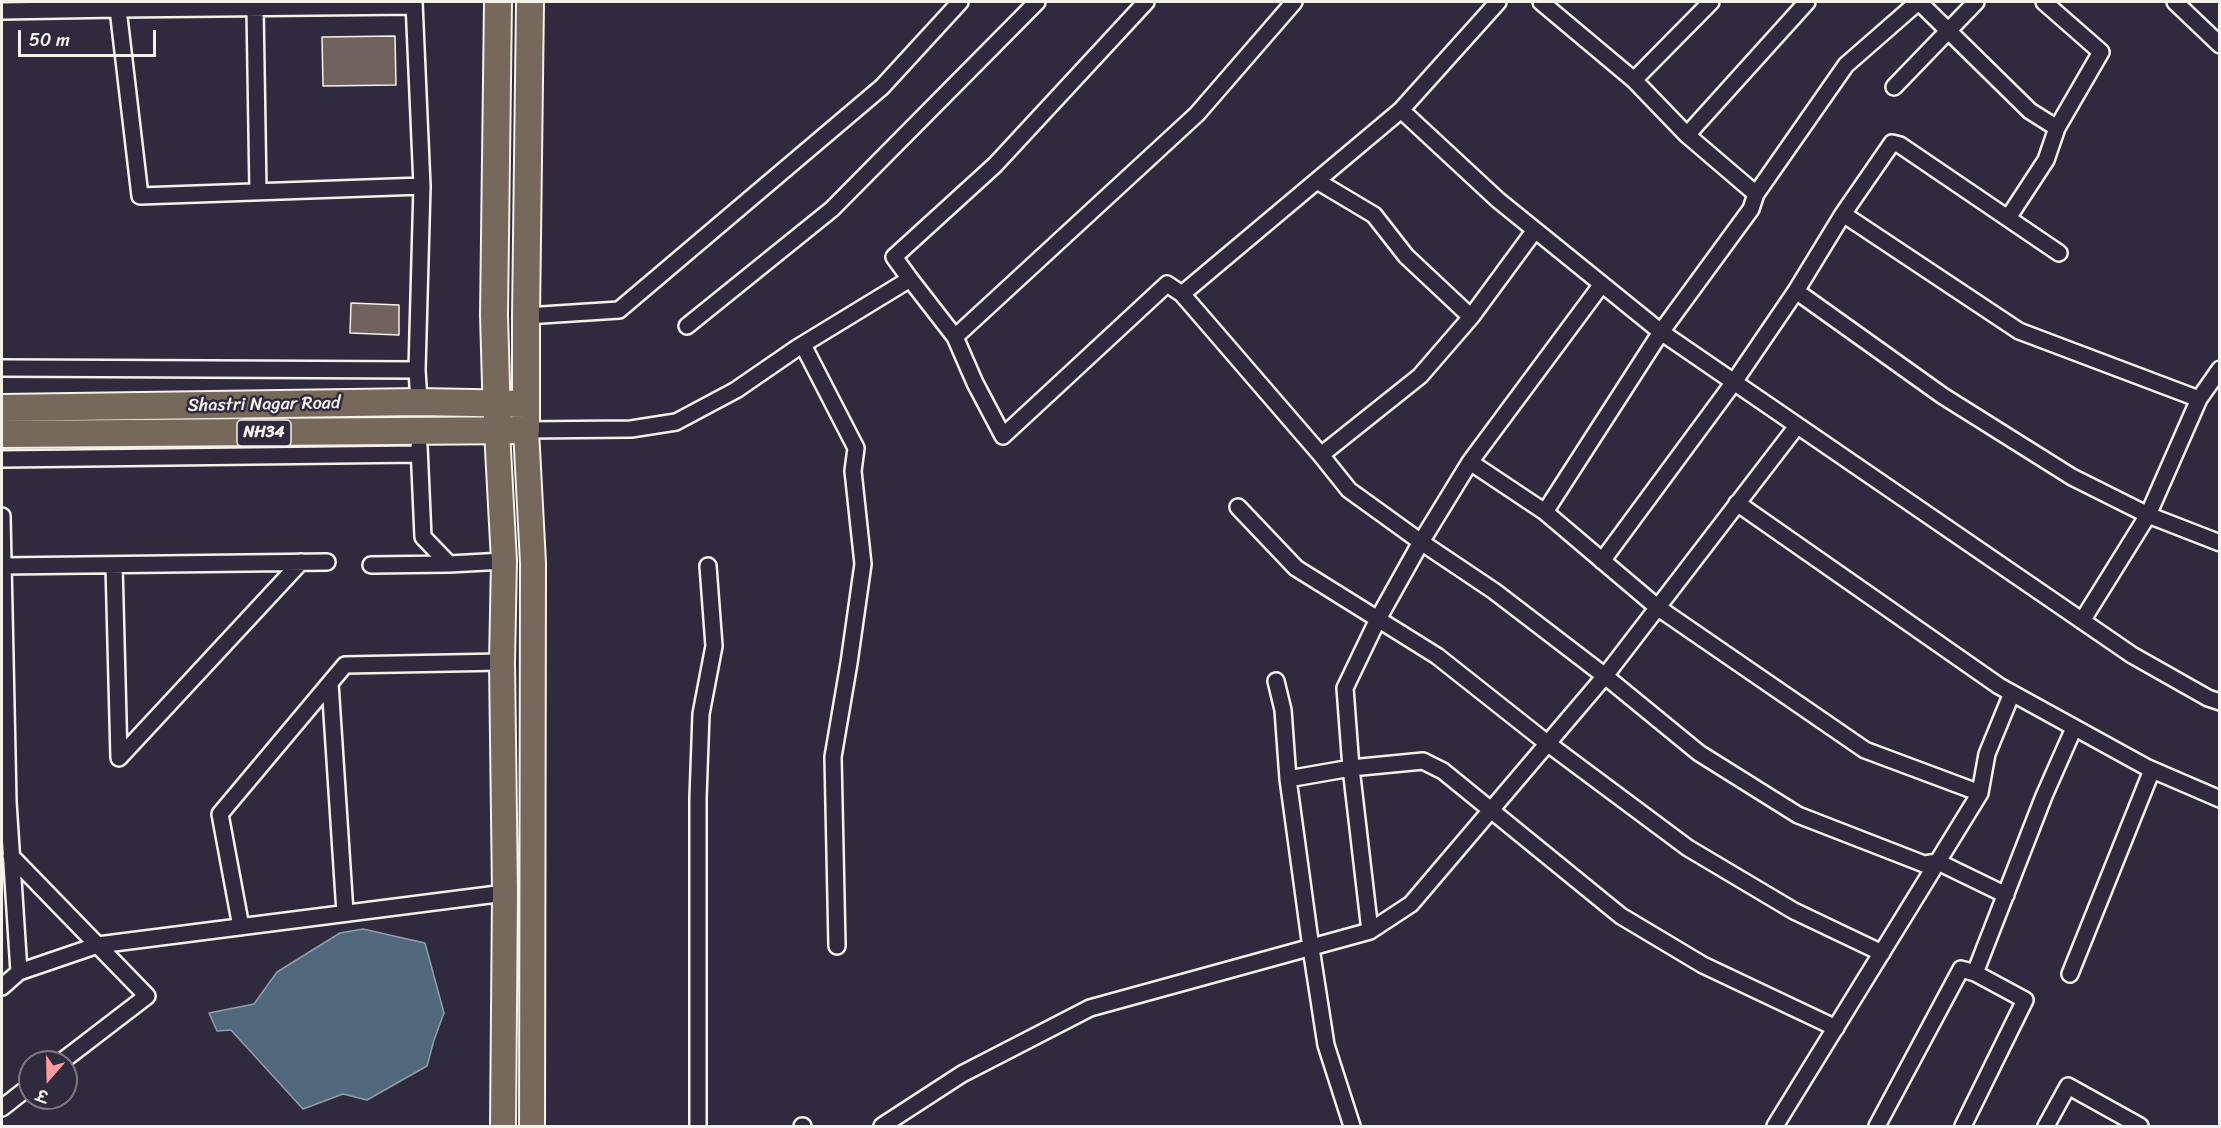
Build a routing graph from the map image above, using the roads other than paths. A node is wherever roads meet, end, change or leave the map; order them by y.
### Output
1 (960, 2) edge
2 (1037, 2) edge
3 (1146, 2) edge
4 (1294, 2) edge
5 (1498, 2) edge
6 (1541, 2) edge
7 (1711, 2) edge
8 (1807, 2) edge
9 (1918, 2) edge
10 (1976, 2) edge
11 (2044, 2) edge
12 (2175, 2) edge
13 (414, 4) edge
14 (118, 5) edge
15 (255, 8) junction
16 (498, 10) edge
17 (530, 10) edge
18 (2, 11) edge
19 (1947, 30) junction
20 (2220, 45) edge
21 (1634, 80) junction
22 (1894, 87) dead end
23 (1401, 110) junction
24 (2057, 128) junction
25 (1687, 135) junction
26 (496, 156) junction
27 (528, 158) junction
28 (1317, 181) junction
29 (422, 186) junction
30 (258, 192) junction
31 (1756, 194) junction
32 (1843, 214) junction
33 (2008, 218) junction
34 (1535, 230) junction
35 (2060, 253) dead end
36 (910, 279) junction
37 (1602, 284) junction
38 (1796, 291) junction
39 (1182, 294) junction
40 (526, 316) junction
41 (1471, 317) junction
42 (687, 326) dead end
43 (1661, 332) junction
44 (955, 337) junction
45 (803, 345) junction
46 (2, 368) edge
47 (2220, 369) edge
48 (417, 370) junction
49 (1734, 382) junction
50 (2199, 399) junction
51 (419, 402) junction
52 (497, 404) junction
53 (525, 404) junction
54 (2, 408) edge
55 (1797, 426) junction
56 (526, 430) junction
57 (497, 431) junction
58 (2, 434) edge
59 (419, 443) junction
60 (1321, 455) junction
61 (2, 459) edge
62 (1470, 462) junction
63 (1737, 503) junction
64 (1238, 507) dead end
65 (1545, 512) junction
66 (2148, 515) junction
67 (2, 516) edge
68 (1421, 542) junction
69 (2220, 543) edge
70 (504, 561) junction
71 (1602, 561) junction
72 (301, 562) junction
73 (327, 562) dead end
74 (449, 564) junction
75 (114, 565) junction
76 (371, 565) dead end
77 (3, 566) edge
78 (708, 566) dead end
79 (1657, 607) junction
80 (1378, 619) junction
81 (2082, 621) junction
82 (502, 662) junction
83 (1605, 676) junction
84 (1276, 681) dead end
85 (330, 683) junction
86 (2012, 693) junction
87 (2220, 702) edge
88 (2074, 728) junction
89 (1547, 743) junction
90 (4, 748) edge
91 (1351, 768) junction
92 (2152, 770) junction
93 (1288, 779) junction
94 (1980, 793) junction
95 (2220, 800) edge
96 (1491, 810) junction
97 (11, 856) junction
98 (1938, 862) junction
99 (505, 893) junction
100 (2006, 895) junction
101 (345, 914) junction
102 (240, 927) junction
103 (1370, 931) junction
104 (98, 945) junction
105 (837, 946) dead end
106 (1311, 948) junction
107 (1882, 953) junction
108 (19, 972) junction
109 (1975, 973) junction
110 (2070, 974) dead end
111 (2, 987) edge
112 (1836, 1028) junction
113 (77, 1050) edge
114 (18, 1095) edge
115 (2, 1108) edge
116 (503, 1126) edge
117 (532, 1126) edge
118 (698, 1126) edge
119 (882, 1126) edge
120 (1352, 1126) edge
121 (1775, 1126) edge
122 (1877, 1126) edge
123 (1963, 1126) edge
124 (2046, 1126) edge
125 (2140, 1126) edge

1 - 40 street
2 - 42 street
3 - 36 street
4 - 44 street
5 - 23 street
6 - 21 street
7 - 21 street
8 - 25 street
9 - 19 street
9 - 31 street
10 - 19 street
11 - 24 street
12 - 20 street
13 - 15 street
13 - 29 street
14 - 15 street
14 - 18 street
14 - 30 street
15 - 30 street
16 - 17 highway
16 - 26 highway
17 - 27 highway
19 - 22 street
19 - 24 street
21 - 25 street
23 - 28 street
23 - 34 street
24 - 33 street
25 - 31 street
26 - 27 highway
26 - 52 highway
27 - 40 highway
28 - 39 street
28 - 41 street
29 - 30 street
29 - 48 street
31 - 43 street
32 - 33 street
32 - 38 street
32 - 50 street
33 - 35 street
34 - 37 street
34 - 41 street
36 - 44 street
36 - 45 street
37 - 43 street
37 - 62 street
38 - 49 street
38 - 66 street
39 - 44 street
39 - 60 street
40 - 53 highway
41 - 60 street
43 - 49 street
43 - 65 street
45 - 56 street
45 - 105 street
46 - 48 street
47 - 50 street
48 - 51 street
49 - 55 street
49 - 71 street
50 - 66 street
51 - 52 highway, Shastri Nagar Road / NH34
51 - 54 highway, Shastri Nagar Road / NH34
51 - 59 highway
52 - 53 highway, Shastri Nagar Road / NH34
52 - 57 highway
53 - 56 highway
55 - 63 street
55 - 81 street
56 - 57 highway, NH34
56 - 117 main road
57 - 59 highway, NH34
57 - 70 main road
58 - 59 highway, NH34
59 - 61 street
59 - 74 street
60 - 68 street
62 - 65 street
62 - 68 street
63 - 79 street
63 - 86 street
64 - 80 street
65 - 71 street
66 - 69 street
66 - 81 street
67 - 77 street
68 - 80 street
68 - 83 street
70 - 74 street
70 - 82 main road
71 - 79 street
72 - 73 street
72 - 75 street
72 - 75 street
74 - 76 street
75 - 77 street
77 - 90 street
78 - 118 street
79 - 83 street
79 - 94 street
80 - 89 street
80 - 91 street
81 - 87 street
82 - 85 street
82 - 99 main road
83 - 89 street
83 - 98 street
84 - 93 street
85 - 101 street
85 - 102 street
86 - 88 street
86 - 94 street
88 - 92 street
88 - 100 street
89 - 96 street
89 - 107 street
90 - 97 street
91 - 93 street
91 - 96 street
91 - 103 street
92 - 95 street
92 - 110 street
93 - 106 street
94 - 98 street
96 - 103 street
96 - 112 street
97 - 104 street
97 - 108 street
98 - 100 street
98 - 107 street
99 - 101 street
99 - 116 main road
100 - 109 street
101 - 102 street
102 - 104 street
103 - 106 street
104 - 108 street
104 - 113 street
106 - 119 street
106 - 120 street
107 - 112 street
108 - 111 street
109 - 122 street
109 - 123 street
112 - 121 street
114 - 115 street
124 - 125 street

